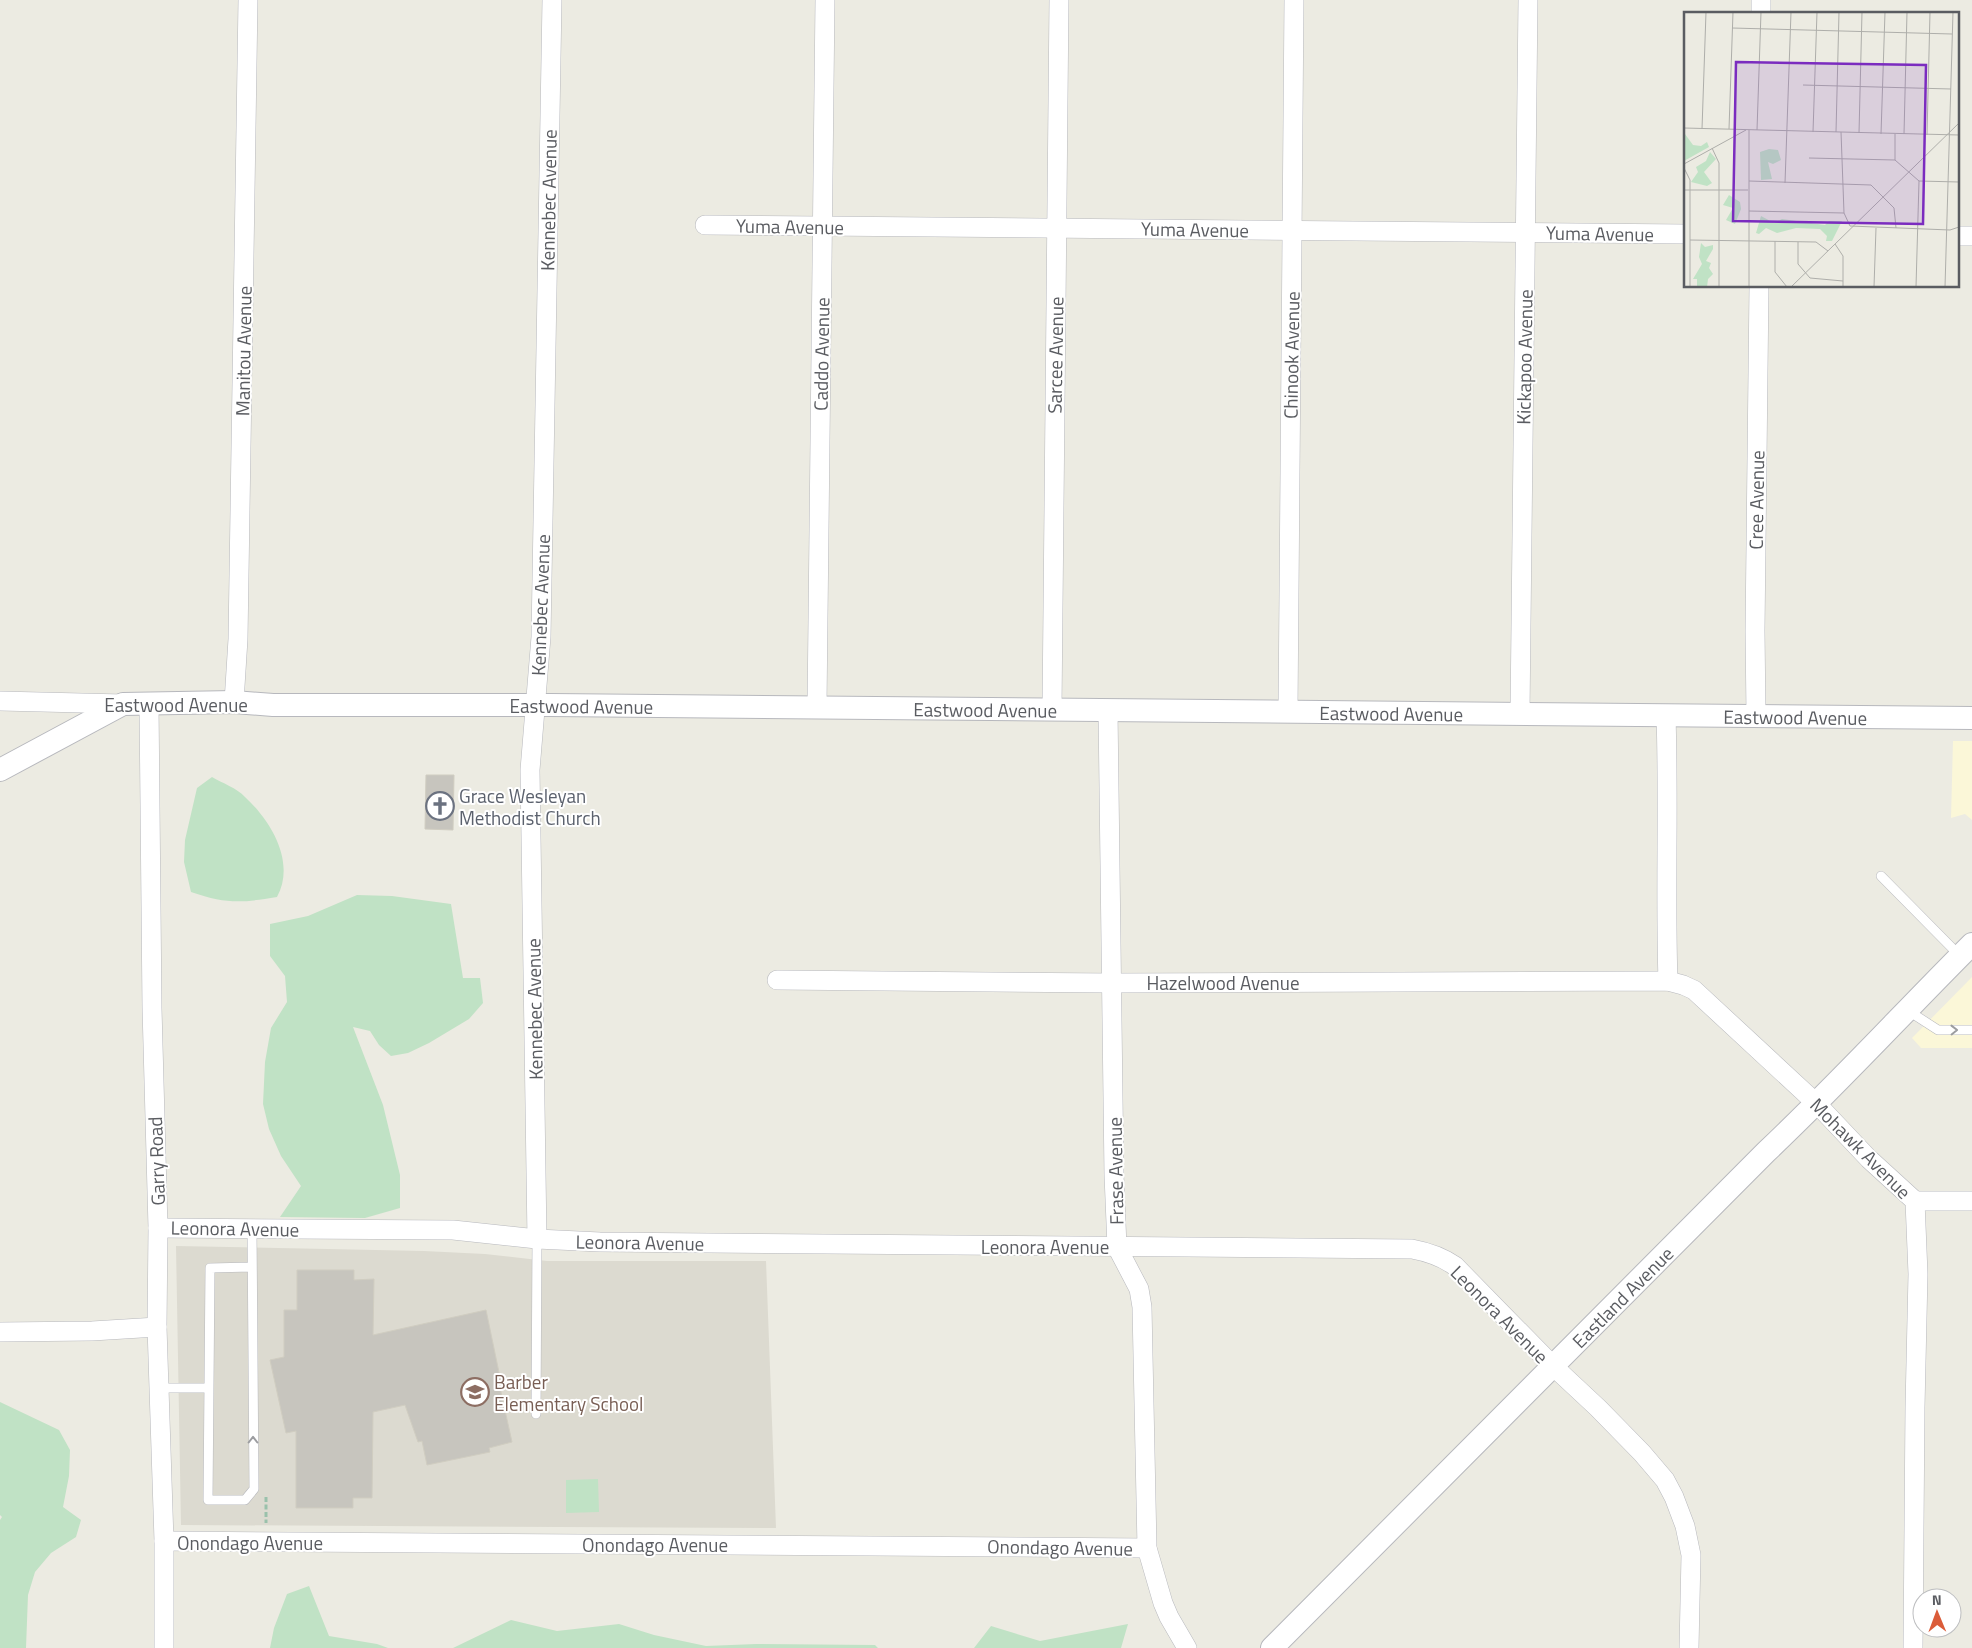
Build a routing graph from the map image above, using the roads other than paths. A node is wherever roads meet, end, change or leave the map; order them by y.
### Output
1 (248, 0) edge
2 (552, 0) edge
3 (824, 0) edge
4 (1059, 0) edge
5 (1294, 0) edge
6 (1528, 0) edge
7 (705, 225) dead end
8 (822, 226) junction
9 (1058, 228) junction
10 (1291, 230) junction
11 (1525, 232) junction
12 (1684, 234) edge
13 (1759, 288) edge
14 (0, 701) edge
15 (234, 702) junction
16 (123, 704) junction
17 (149, 704) junction
18 (536, 705) junction
19 (817, 707) junction
20 (1052, 710) junction
21 (1108, 710) junction
22 (1288, 711) junction
23 (1520, 714) junction
24 (1756, 715) junction
25 (1666, 716) junction
26 (1972, 718) edge
27 (0, 770) edge
28 (1881, 876) dead end
29 (1966, 950) edge
30 (777, 980) dead end
31 (1668, 981) junction
32 (1112, 982) junction
33 (1907, 1010) junction
34 (1972, 1030) edge
35 (1817, 1104) junction
36 (1915, 1201) junction
37 (1972, 1201) edge
38 (158, 1228) junction
39 (252, 1228) junction
40 (536, 1239) junction
41 (1117, 1246) junction
42 (252, 1267) junction
43 (157, 1327) junction
44 (0, 1332) edge
45 (1553, 1366) junction
46 (159, 1388) junction
47 (207, 1388) junction
48 (536, 1414) dead end
49 (164, 1541) junction
50 (1147, 1548) junction
51 (164, 1648) edge
52 (1187, 1648) edge
53 (1272, 1648) edge
54 (1689, 1648) edge
55 (1913, 1648) edge

1 - 15 street, Manitou Avenue
2 - 18 street, Kennebec Avenue
3 - 8 street, Caddo Avenue
4 - 9 street, Sarcee Avenue
5 - 10 street, Chinook Avenue
6 - 11 street, Kickapoo Avenue
7 - 8 street, Yuma Avenue
8 - 9 street, Yuma Avenue
8 - 19 street, Caddo Avenue
9 - 10 street, Yuma Avenue
9 - 20 street, Sarcee Avenue
10 - 11 street, Yuma Avenue
10 - 22 street, Chinook Avenue
11 - 12 street, Yuma Avenue
11 - 23 street, Kickapoo Avenue
13 - 24 street, Cree Avenue
14 - 16 street, Eastwood Avenue
15 - 17 street, Eastwood Avenue
15 - 18 street, Eastwood Avenue
16 - 17 street, Eastwood Avenue
16 - 27 street
17 - 38 street, Garry Road
18 - 19 street, Eastwood Avenue
18 - 40 street, Kennebec Avenue
19 - 20 street, Eastwood Avenue
20 - 21 street, Eastwood Avenue
21 - 22 street, Eastwood Avenue
21 - 32 street, Frase Avenue
22 - 23 street, Eastwood Avenue
23 - 25 street, Eastwood Avenue
24 - 25 street, Eastwood Avenue
24 - 26 street, Eastwood Avenue
25 - 31 street
28 - 29 lane
29 - 33 street, Eastland Avenue
30 - 32 street, Hazelwood Avenue
31 - 32 street, Hazelwood Avenue
31 - 35 street, Mohawk Avenue
32 - 41 street, Frase Avenue
33 -> 34 lane
33 - 35 street, Eastland Avenue
35 - 36 street, Mohawk Avenue
35 - 45 street, Eastland Avenue
36 - 37 street
36 - 55 street, Mohawk Avenue
38 - 39 street, Leonora Avenue
38 - 43 street, Garry Road
39 - 40 street, Leonora Avenue
39 - 42 lane
40 - 41 street, Leonora Avenue
40 - 48 lane
41 - 45 street, Leonora Avenue
41 - 50 street, Frase Avenue
42 - 47 lane
47 -> 42 lane
43 - 44 street
43 - 46 street, Garry Road
45 - 53 street, Eastland Avenue
45 - 54 street, Leonora Avenue
46 - 47 lane
46 - 49 street, Garry Road
49 - 50 street, Onondago Avenue
49 - 51 street, Garry Road
50 - 52 street, Frase Avenue

